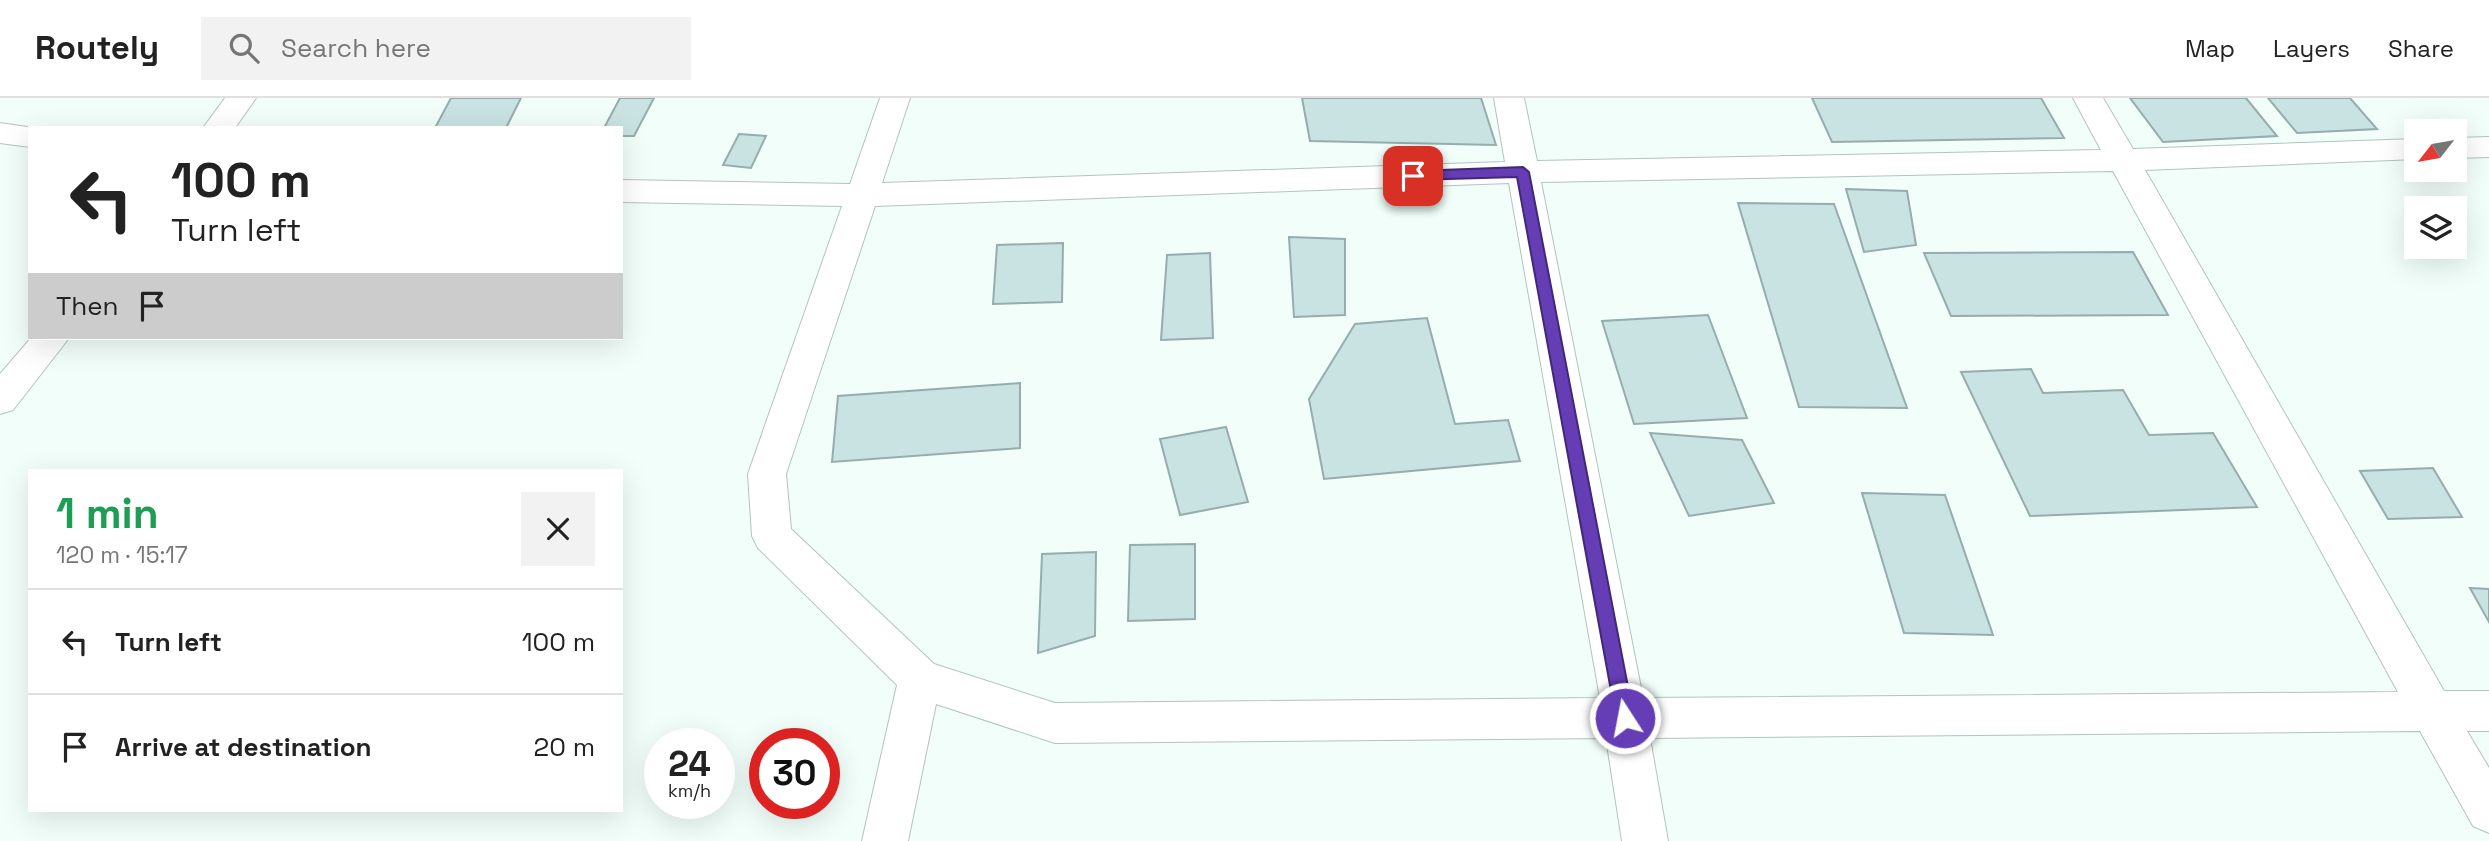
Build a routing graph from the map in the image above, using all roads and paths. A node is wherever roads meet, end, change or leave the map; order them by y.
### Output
1 (241, 98) edge
2 (895, 98) edge
3 (1509, 98) edge
4 (2088, 98) edge
5 (220, 126) edge
6 (0, 133) edge
7 (28, 136) edge
8 (2489, 147) edge
9 (2468, 148) edge
10 (2404, 149) edge
11 (2120, 160) junction
12 (1523, 172) junction
13 (623, 191) edge
14 (863, 195) junction
15 (49, 340) edge
16 (0, 400) edge
17 (920, 679) junction
18 (2432, 711) junction
19 (2489, 711) edge
20 (1625, 718) junction
21 (2489, 811) edge
22 (885, 841) edge
23 (1645, 841) edge

1 - 5 street
2 - 14 street
3 - 12 street
4 - 11 street
6 - 7 street
8 - 9 street
10 - 11 street
11 - 12 street
11 - 18 street
12 - 14 street
12 - 20 street
13 - 14 street
14 - 17 street
15 - 16 street
17 - 20 street
17 - 22 street
18 - 19 street
18 - 20 street
18 - 21 street
20 - 23 street

